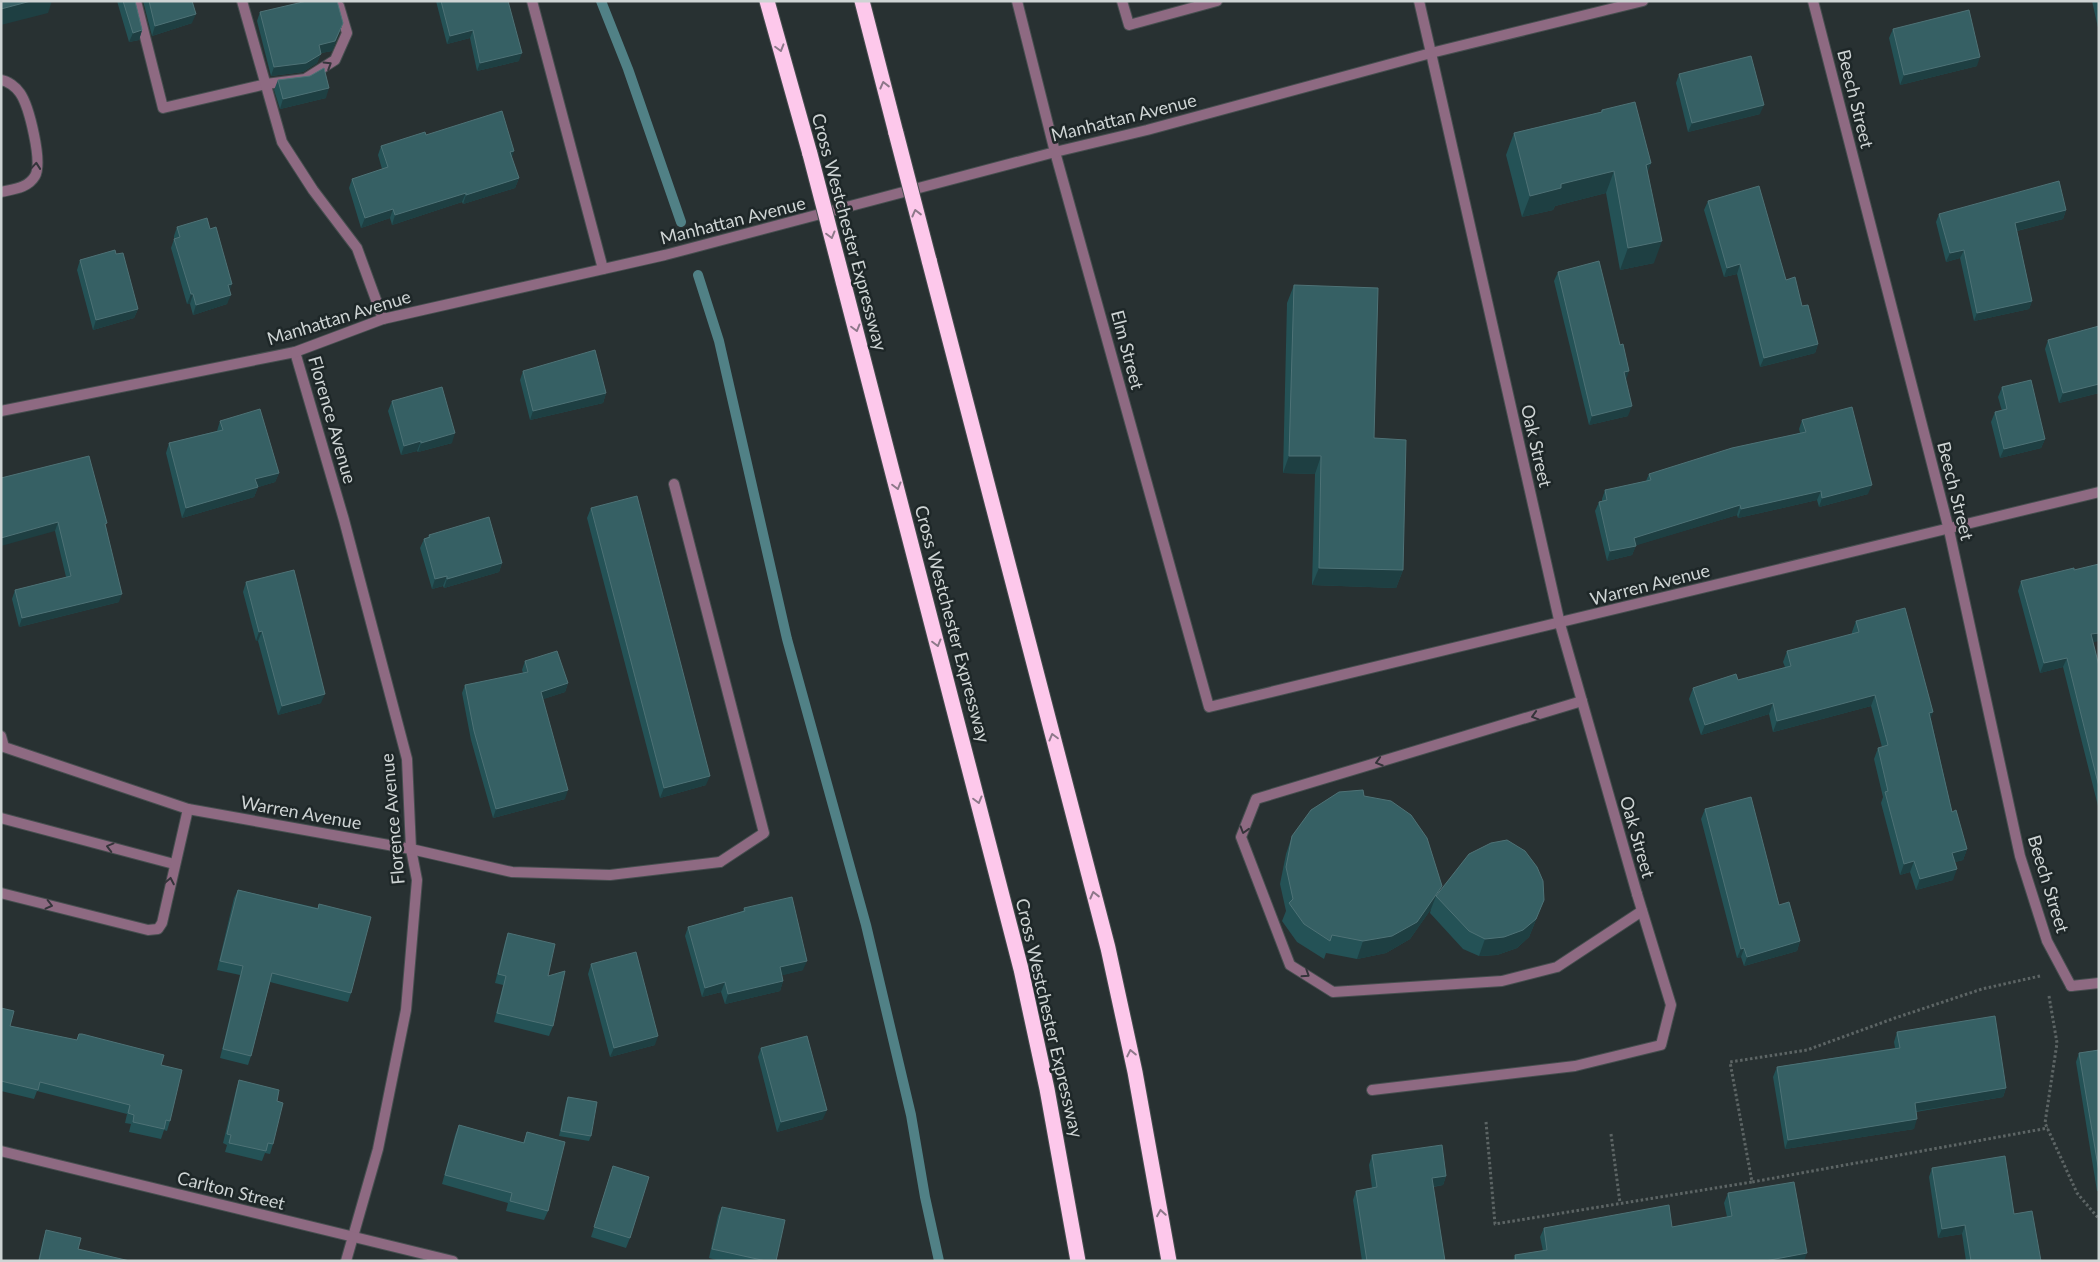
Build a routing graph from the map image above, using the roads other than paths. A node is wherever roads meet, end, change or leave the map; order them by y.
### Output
1 (136, 1) edge
2 (333, 1) edge
3 (532, 1) edge
4 (767, 1) edge
5 (862, 1) edge
6 (1017, 1) edge
7 (1122, 1) edge
8 (1217, 1) edge
9 (1419, 1) edge
10 (1643, 1) edge
11 (1813, 1) edge
12 (243, 2) edge
13 (1431, 53) junction
14 (1, 80) edge
15 (266, 84) junction
16 (1055, 152) junction
17 (1, 192) edge
18 (603, 269) junction
19 (383, 319) junction
20 (295, 352) junction
21 (1, 411) edge
22 (674, 484) dead end
23 (2099, 492) edge
24 (1949, 530) junction
25 (1560, 624) junction
26 (1582, 701) junction
27 (1209, 707) joint
28 (1, 736) edge
29 (188, 809) junction
30 (1, 818) edge
31 (411, 849) junction
32 (174, 864) junction
33 (1, 893) edge
34 (1642, 911) junction
35 (2099, 983) edge
36 (1372, 1090) dead end
37 (1, 1151) edge
38 (352, 1238) junction
39 (346, 1261) edge
40 (453, 1261) edge
41 (1078, 1261) edge
42 (1169, 1261) edge

1 - 15 street
15 -> 2 street
3 - 18 street
4 -> 41 highway, Cross Westchester Expressway, bridge
42 -> 5 highway, bridge
6 - 16 street, Elm Street
7 - 8 street
9 - 13 street, Oak Street
10 - 13 street, Manhattan Avenue
11 - 24 street, Beech Street
12 - 15 street
13 - 16 street, Manhattan Avenue
13 - 25 street, Oak Street
17 -> 14 street
15 - 19 street
16 - 18 street, Manhattan Avenue
16 - 27 street, Elm Street
18 - 19 street, Manhattan Avenue
19 - 20 street, Manhattan Avenue
20 - 21 street, Manhattan Avenue
20 - 31 street, Florence Avenue
22 - 31 street, Warren Avenue
23 - 24 street, Warren Avenue
24 - 25 street, Warren Avenue
24 - 35 street, Beech Street
25 - 26 street, Oak Street
25 - 27 street, Warren Avenue
26 - 34 street, Oak Street
26 -> 34 street
28 - 29 street, Warren Avenue
29 - 31 street, Warren Avenue
29 - 32 street
32 -> 30 street
31 - 38 street, Florence Avenue
33 -> 32 street
34 - 36 street, Oak Street
37 - 38 street, Carlton Street
38 - 39 street, Florence Avenue
38 - 40 street, Carlton Street

